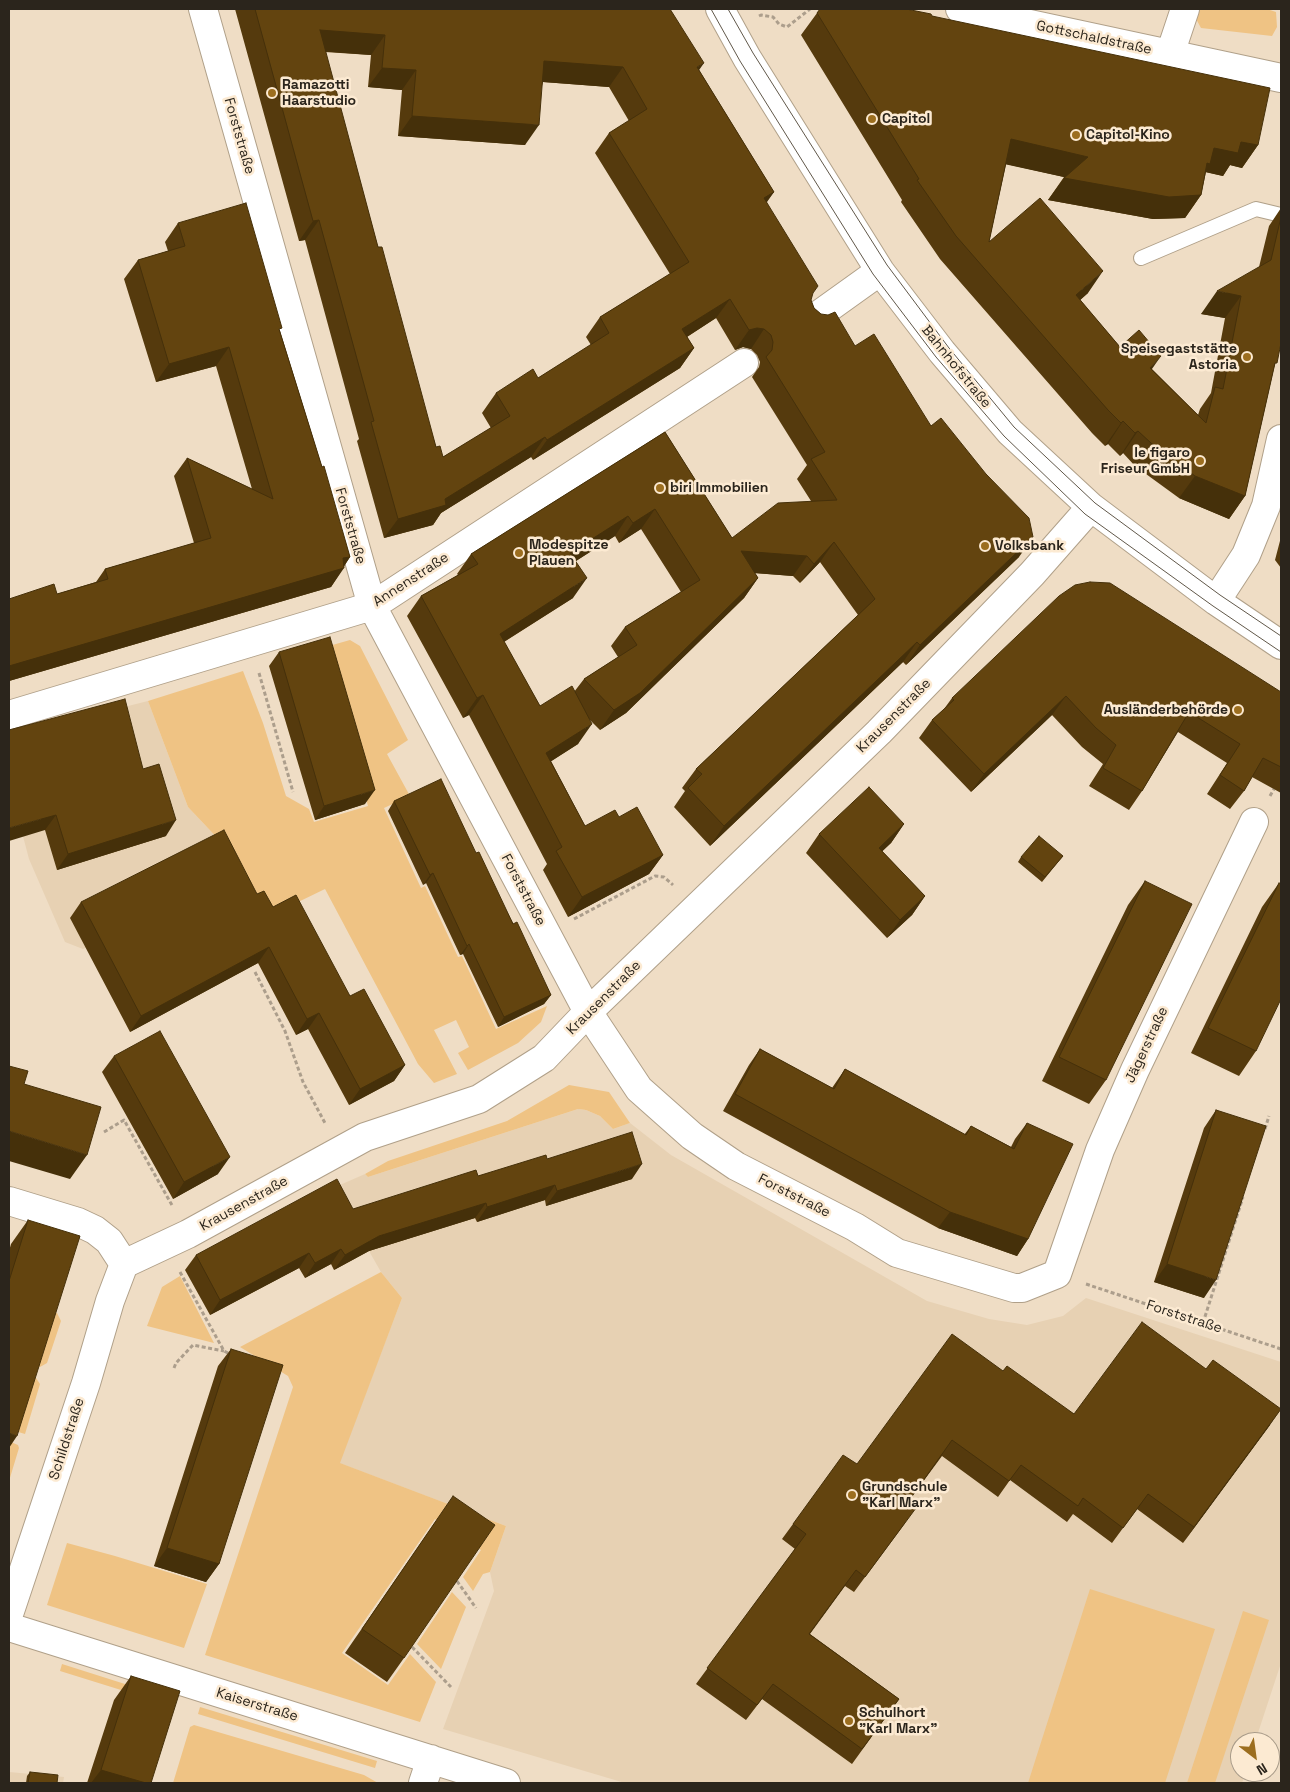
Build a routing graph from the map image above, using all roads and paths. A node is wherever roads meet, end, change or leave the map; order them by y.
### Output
1 (202, 9) edge
2 (720, 9) edge
3 (810, 9) edge
4 (960, 9) edge
5 (1185, 9) edge
6 (755, 18) dead end
7 (1170, 54) junction
8 (1281, 78) edge
9 (1281, 215) edge
10 (1140, 258) dead end
11 (880, 271) junction
12 (813, 320) edge
13 (744, 363) dead end
14 (1281, 439) edge
15 (1091, 507) junction
16 (1216, 601) junction
17 (372, 606) junction
18 (251, 643) junction
19 (1281, 645) edge
20 (9, 715) edge
21 (293, 792) dead end
22 (1254, 822) dead end
23 (698, 907) junction
24 (547, 934) junction
25 (255, 972) edge
26 (588, 1012) junction
27 (1269, 1116) dead end
28 (104, 1132) dead end
29 (1263, 1135) edge
30 (340, 1150) junction
31 (1245, 1192) edge
32 (9, 1202) edge
33 (188, 1234) junction
34 (1217, 1257) edge
35 (1224, 1258) junction
36 (124, 1264) junction
37 (178, 1267) dead end
38 (1057, 1274) junction
39 (1203, 1323) junction
40 (1281, 1349) edge
41 (224, 1351) junction
42 (232, 1355) edge
43 (174, 1368) dead end
44 (457, 1581) edge
45 (476, 1608) dead end
46 (9, 1614) edge
47 (9, 1627) edge
48 (412, 1647) edge
49 (451, 1688) dead end
50 (427, 1771) edge
51 (506, 1783) edge

1 - 17 street, Forststraße
2 - 11 street, Bahnhofstraße
3 - 6 path
4 - 7 street, Gottschaldstraße
5 - 7 street, Gottschaldstraße
7 - 8 street, Gottschaldstraße
9 - 10 lane
11 - 12 street
11 - 15 street, Bahnhofstraße
13 - 17 street, Annenstraße
14 - 16 street
15 - 16 street, Bahnhofstraße
15 - 23 street, Krausenstraße
16 - 19 street, Bahnhofstraße
17 - 18 street, Annenstraße
17 - 24 street, Forststraße
18 - 20 street, Annenstraße
18 - 21 path
22 - 38 street, Jägerstraße
23 - 24 path
23 - 26 street, Krausenstraße
24 - 26 street, Forststraße
25 - 30 path
26 - 30 street, Krausenstraße
26 - 38 street, Forststraße
27 - 29 path
28 - 33 path
30 - 33 street, Krausenstraße
31 - 35 path
32 - 36 street
33 - 36 street, Krausenstraße
34 - 35 path
35 - 39 path
36 - 46 street, Schildstraße
37 - 41 path
38 - 39 path, Forststraße
39 - 40 path, Forststraße
41 - 42 path
41 - 43 path
44 - 45 path
47 - 50 street, Kaiserstraße
48 - 49 path
50 - 51 street, Kaiserstraße

